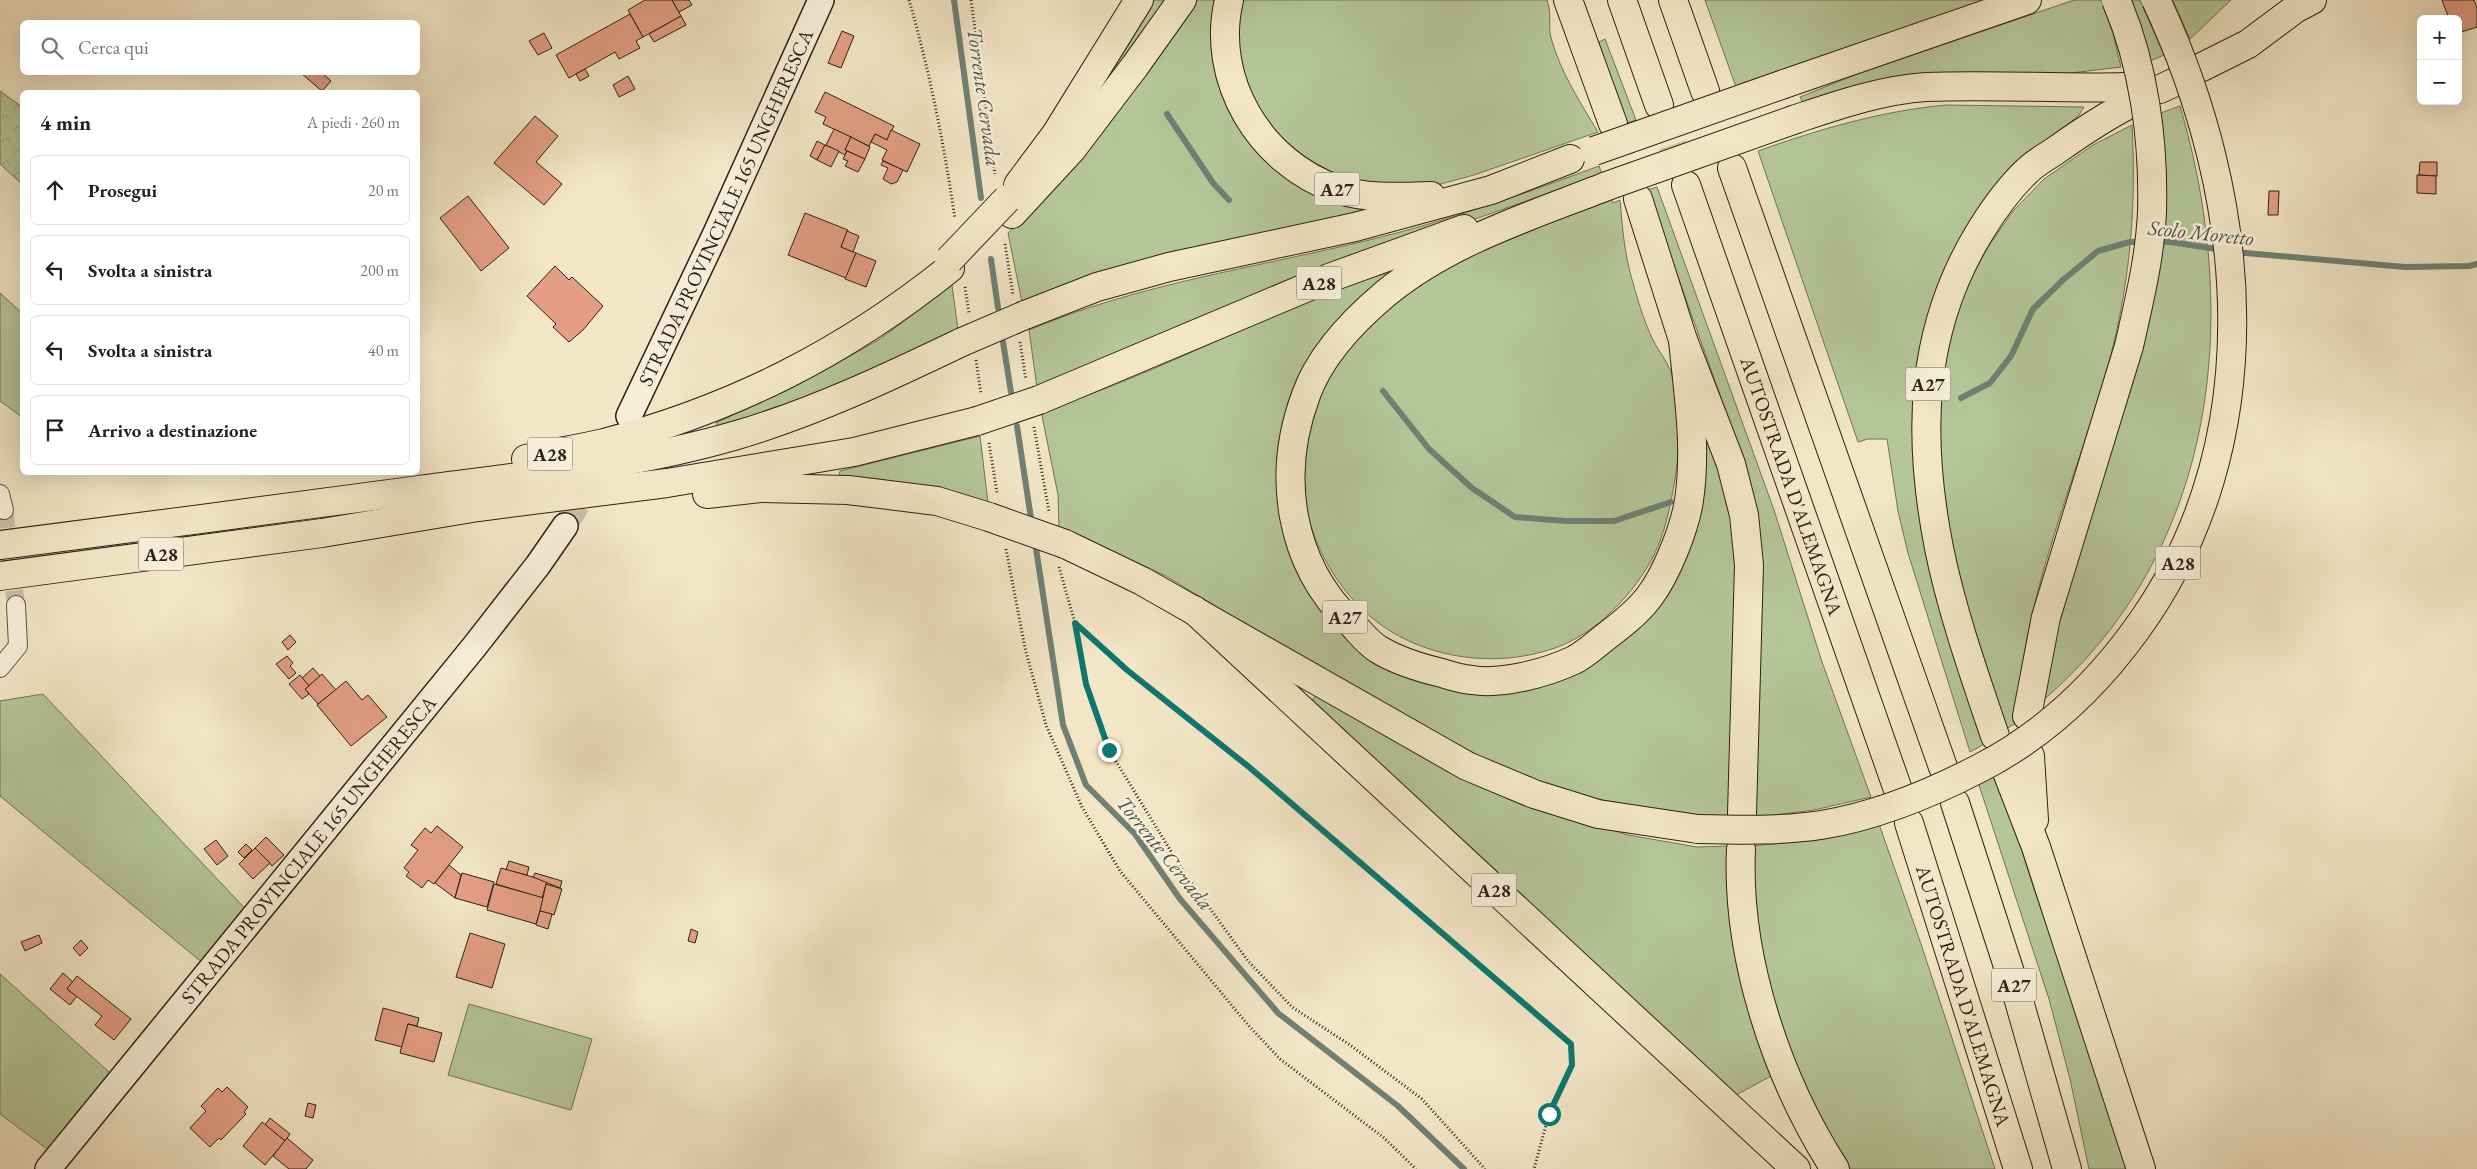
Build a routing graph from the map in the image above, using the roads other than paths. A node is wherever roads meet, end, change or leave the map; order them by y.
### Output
1 (821, 0) edge
2 (1139, 0) edge
3 (1182, 0) edge
4 (1229, 0) edge
5 (1568, 0) edge
6 (1622, 0) edge
7 (1673, 0) edge
8 (2116, 0) edge
9 (2156, 0) edge
10 (2312, 0) edge
11 (2025, 1) edge
12 (2202, 67) dead end
13 (1705, 91) tunnel mouth
14 (1658, 105) tunnel mouth
15 (1613, 124) tunnel mouth
16 (1582, 155) junction
17 (1732, 168) tunnel mouth
18 (1686, 185) tunnel mouth
19 (1607, 186) junction
20 (1638, 199) tunnel mouth
21 (1009, 207) junction
22 (1684, 340) junction
23 (630, 416) dead end
24 (565, 526) tunnel mouth
25 (111, 531) junction
26 (322, 533) junction
27 (0, 545) edge
28 (0, 576) edge
29 (16, 605) tunnel mouth
30 (1194, 610) junction
31 (0, 668) edge
32 (2027, 716) dead end
33 (1995, 736) dead end
34 (2030, 756) dead end
35 (1943, 768) dead end
36 (2007, 772) dead end
37 (1897, 787) dead end
38 (1955, 804) dead end
39 (1742, 814) dead end
40 (1909, 823) dead end
41 (2036, 847) junction
42 (1741, 849) dead end
43 (48, 1169) edge
44 (1796, 1169) edge
45 (1834, 1169) edge
46 (2018, 1169) edge
47 (2067, 1169) edge
48 (2141, 1169) edge

1 - 23 main road, STRADA PROVINCIALE 165 UNGHERESCA
2 - 21 highway, A28
3 - 21 highway, A28
4 - 16 highway, A27
5 - 15 highway
6 - 14 highway
7 - 13 highway
8 - 32 highway, bridge
9 - 30 highway, A28, bridge
10 - 12 highway
11 - 16 highway, bridge
16 - 25 highway, A28, bridge
17 - 35 highway
18 - 37 highway, AUTOSTRADA D'ALEMAGNA
19 - 22 highway, A27
19 - 26 highway, A28, bridge
19 - 33 highway, A27, bridge
20 - 22 highway, A27
21 - 25 highway, A28
22 - 39 highway, A27
24 - 43 main road, STRADA PROVINCIALE 165 UNGHERESCA
25 - 27 highway, A28
26 - 28 highway, A28
26 - 30 highway, A28, bridge
29 - 31 street
30 - 44 highway, A28
34 - 41 highway
36 - 41 highway
38 - 47 highway, A27
40 - 46 highway, AUTOSTRADA D'ALEMAGNA / A27
41 - 48 highway
42 - 45 highway

